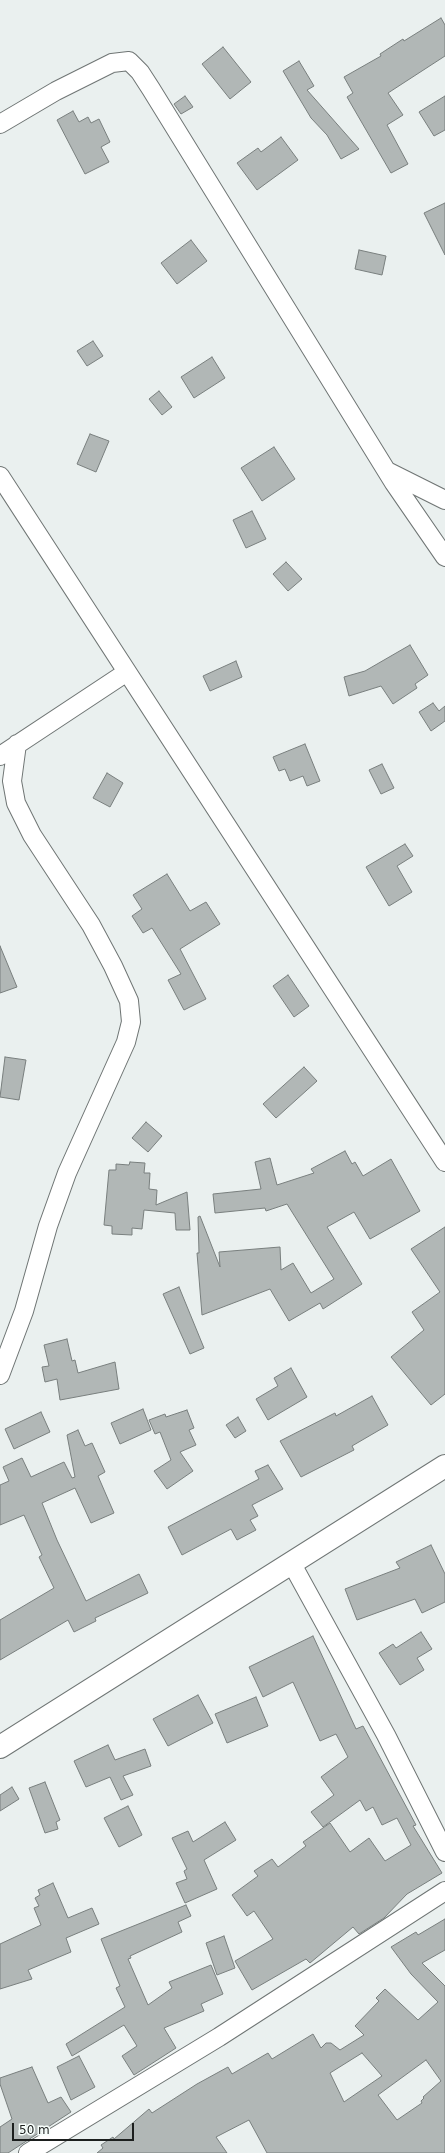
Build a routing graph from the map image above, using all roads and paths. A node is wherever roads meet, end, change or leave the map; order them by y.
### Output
1 (0, 124) edge
2 (386, 471) junction
3 (0, 476) edge
4 (445, 500) edge
5 (445, 558) edge
6 (127, 672) junction
7 (17, 744) junction
8 (0, 756) edge
9 (439, 1138) edge
10 (445, 1162) edge
11 (0, 1375) edge
12 (445, 1466) edge
13 (292, 1564) junction
14 (0, 1747) edge
15 (445, 1852) edge
16 (445, 1891) edge
17 (28, 2153) edge

1 - 2 street
2 - 4 street
2 - 5 street
3 - 6 street
6 - 7 street
6 - 9 street
7 - 8 street
7 - 11 street
9 - 10 street
12 - 13 highway
13 - 14 highway
13 - 15 street
16 - 17 street

